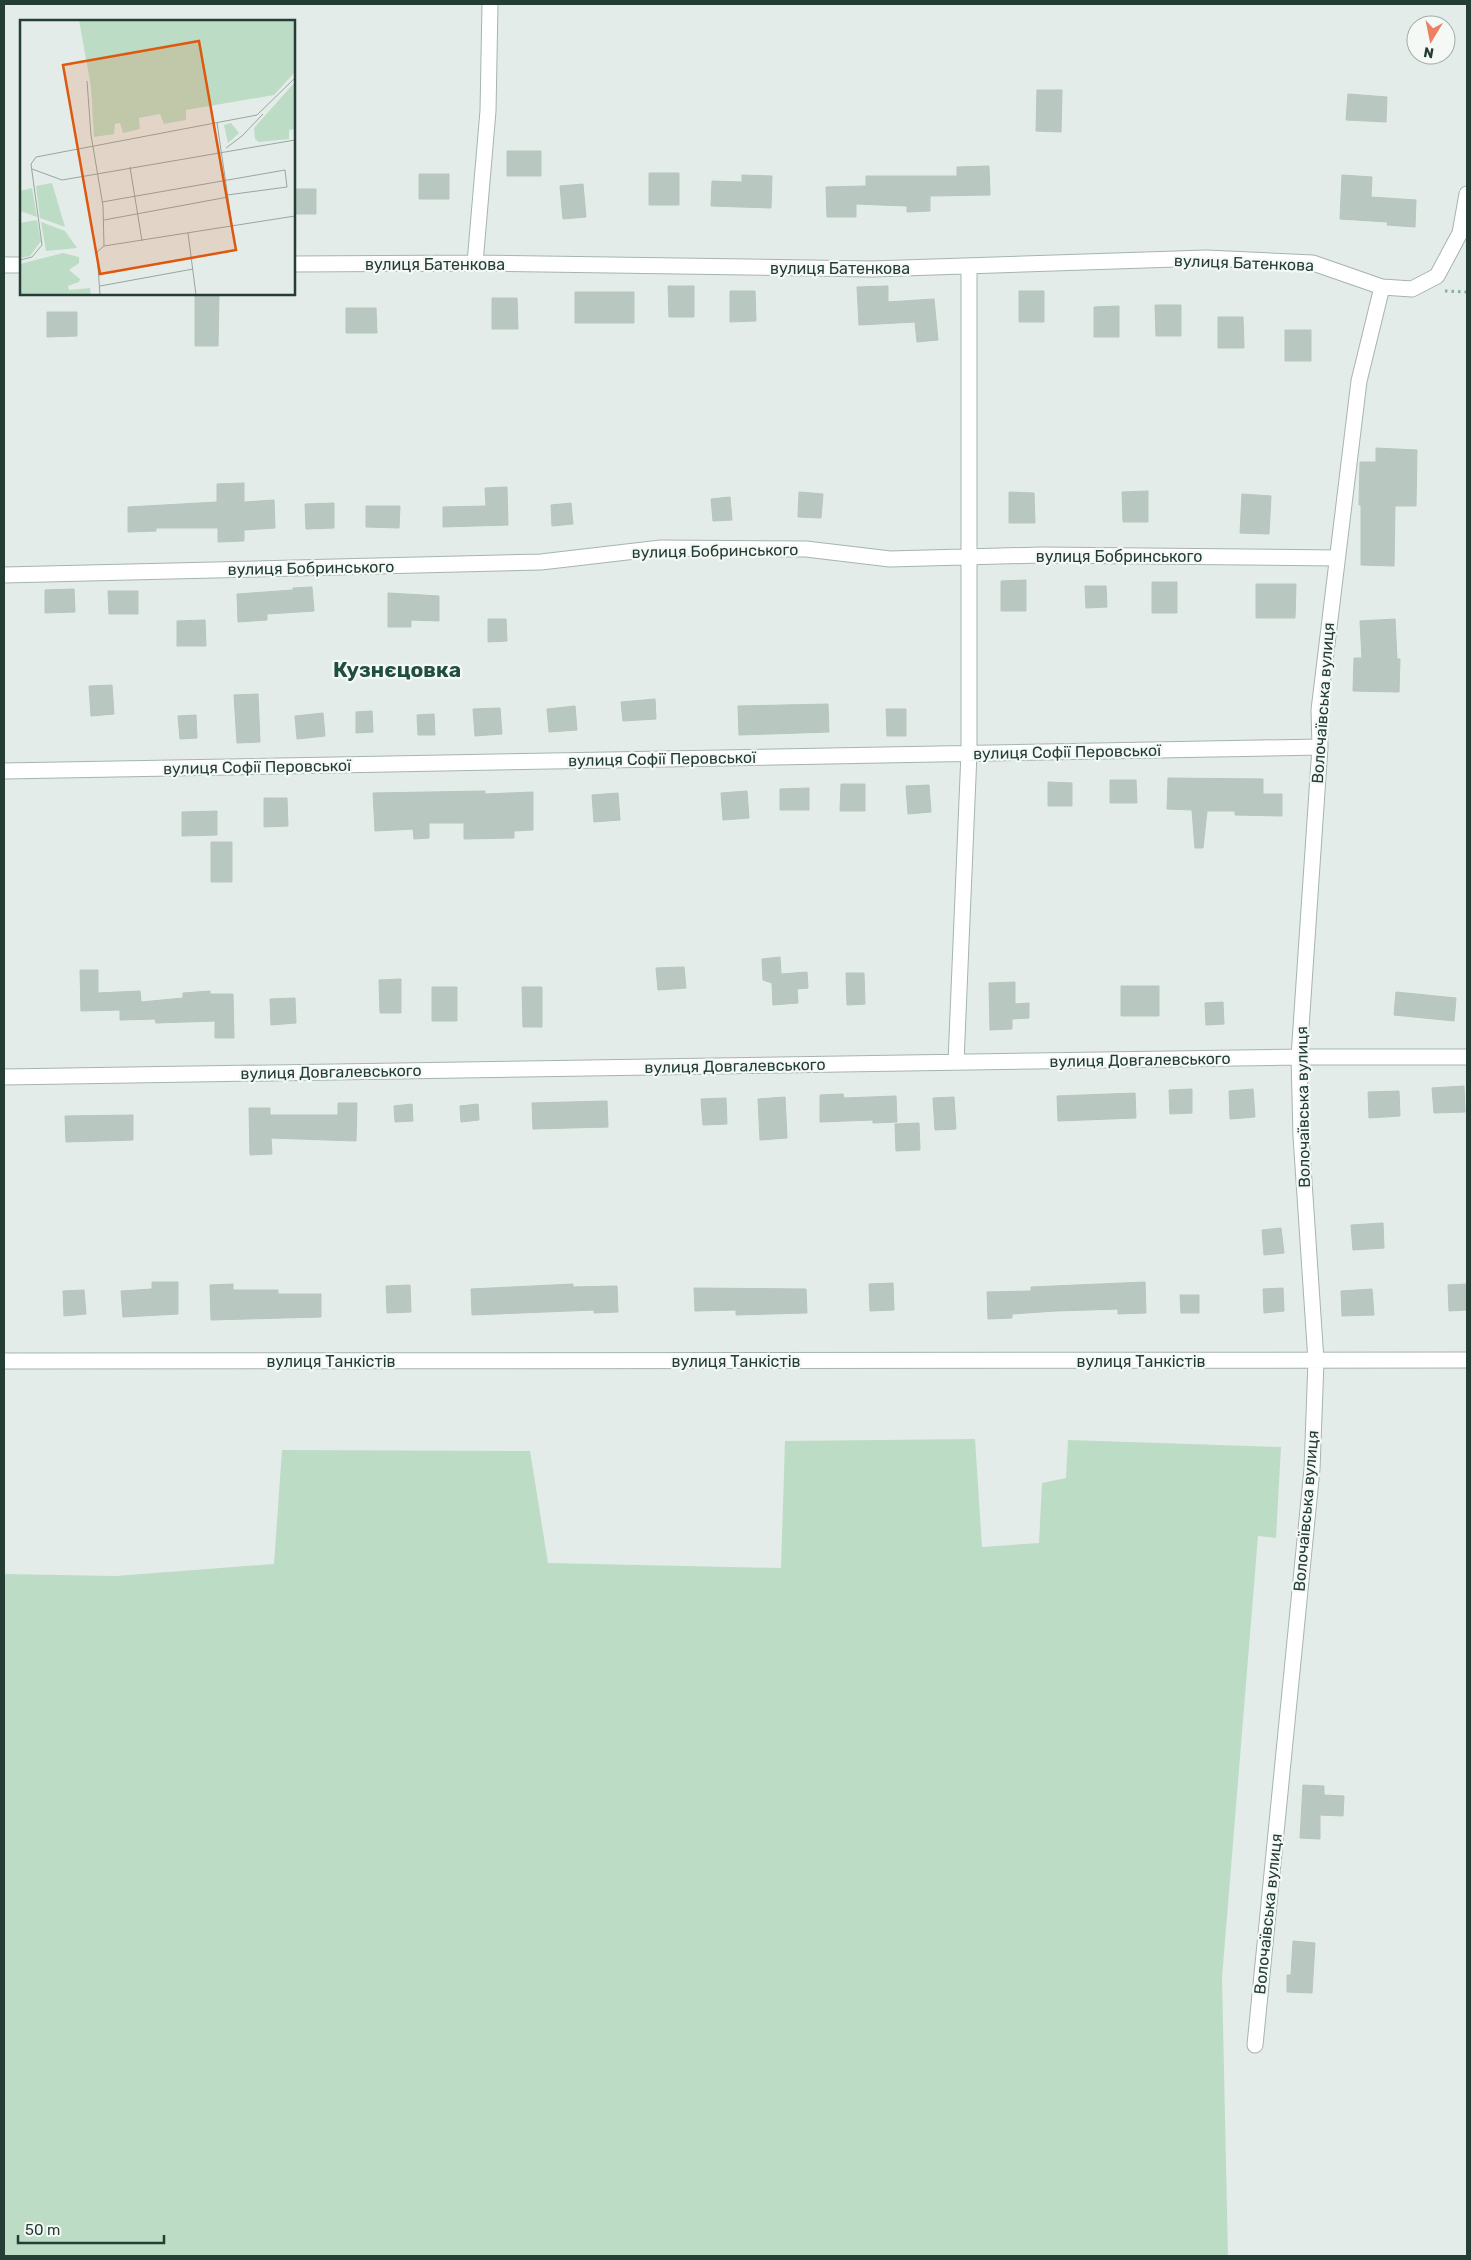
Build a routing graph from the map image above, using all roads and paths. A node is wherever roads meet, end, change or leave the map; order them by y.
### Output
1 (490, 4) edge
2 (1467, 194) edge
3 (475, 263) junction
4 (295, 264) edge
5 (4, 265) edge
6 (20, 265) edge
7 (969, 266) junction
8 (1382, 287) junction
9 (969, 557) junction
10 (1336, 558) junction
11 (4, 575) edge
12 (1320, 747) junction
13 (969, 753) junction
14 (4, 771) edge
15 (1298, 1057) junction
16 (1467, 1057) edge
17 (956, 1062) junction
18 (4, 1077) edge
19 (1467, 1360) edge
20 (4, 1361) edge
21 (1316, 1361) junction
22 (1255, 2045) dead end

1 - 3 street
2 - 8 street
3 - 4 street, вулиця Батенкова
3 - 7 street, вулиця Батенкова
5 - 6 street
7 - 8 street, вулиця Батенкова
7 - 9 street
8 - 10 street, Волочаївська вулиця
9 - 10 street, вулиця Бобринського
9 - 11 street, вулиця Бобринського
9 - 13 street
10 - 12 street, Волочаївська вулиця
12 - 13 street, вулиця Софії Перовської
12 - 15 street, Волочаївська вулиця
13 - 14 street, вулиця Софії Перовської
13 - 17 street
15 - 16 street, вулиця Довгалевського
15 - 17 street, вулиця Довгалевського
15 - 21 street, Волочаївська вулиця
17 - 18 street, вулиця Довгалевського
19 - 21 street, вулиця Танкістів
20 - 21 street, вулиця Танкістів
21 - 22 street, Волочаївська вулиця

